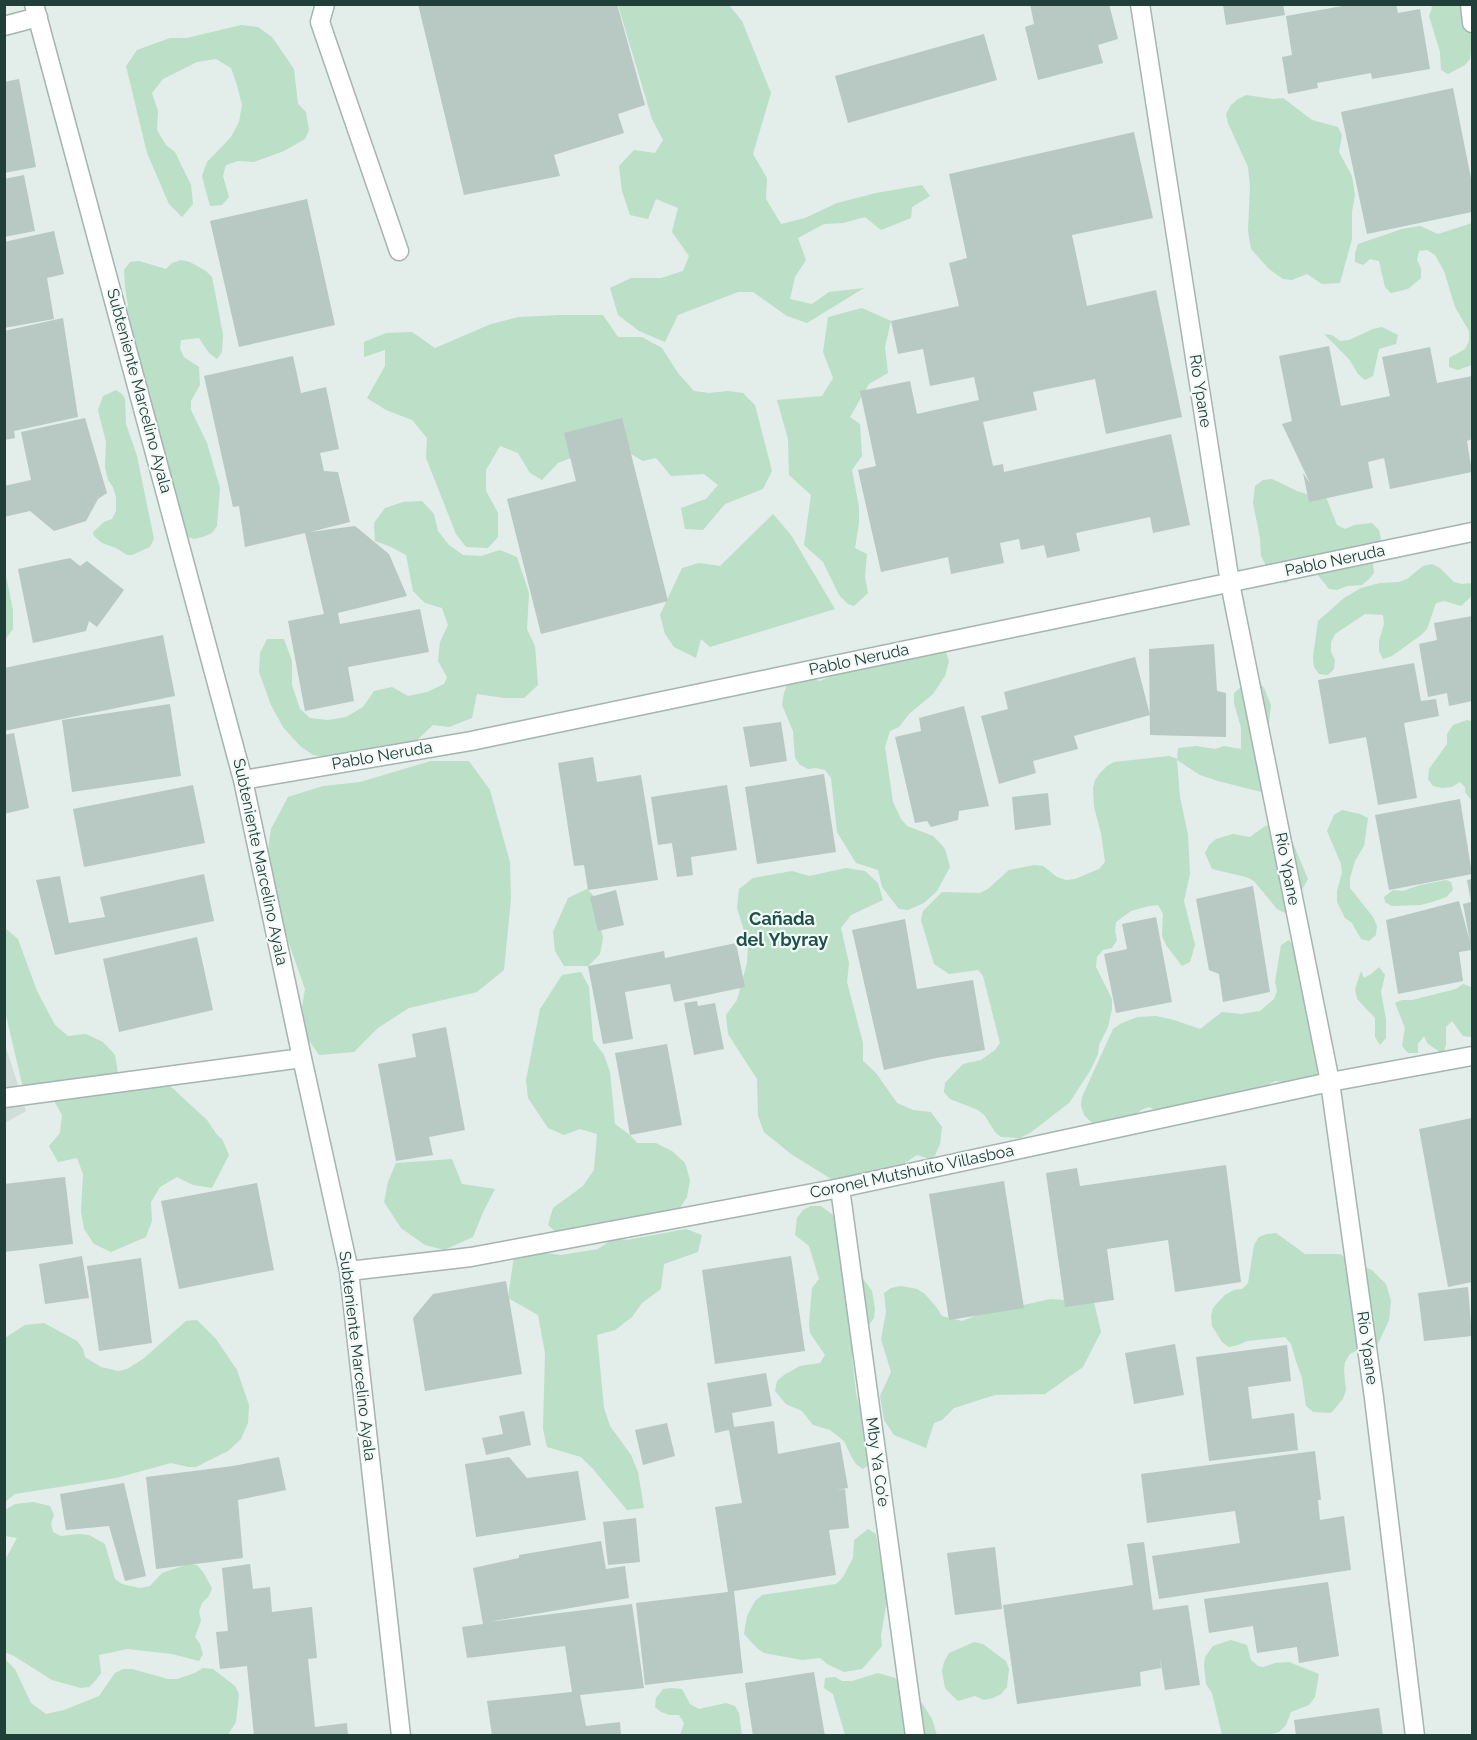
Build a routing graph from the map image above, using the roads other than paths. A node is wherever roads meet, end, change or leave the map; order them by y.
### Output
1 (325, 4) edge
2 (1140, 4) edge
3 (1470, 4) edge
4 (36, 11) edge
5 (1473, 22) edge
6 (4, 26) edge
7 (399, 251) dead end
8 (1473, 532) edge
9 (1230, 583) junction
10 (243, 780) junction
11 (1473, 1056) edge
12 (302, 1058) junction
13 (1330, 1082) junction
14 (4, 1098) edge
15 (840, 1188) junction
16 (349, 1271) junction
17 (401, 1736) edge
18 (915, 1736) edge
19 (1415, 1736) edge

1 - 7 street
2 - 9 street, Río Ypane
3 - 5 street
4 - 6 street
4 - 10 street, Subteniente Marcelino Ayala
8 - 9 street, Pablo Neruda
9 - 10 street, Pablo Neruda
9 - 13 street, Río Ypane
10 - 12 street, Subteniente Marcelino Ayala
11 - 13 street, Coronel Mutshuito Villasboa
12 - 14 street
12 - 16 street, Subteniente Marcelino Ayala
13 - 15 street, Coronel Mutshuito Villasboa
13 - 19 street, Río Ypane
15 - 16 street, Coronel Mutshuito Villasboa
15 - 18 street, Mby Ya Co'e
16 - 17 street, Subteniente Marcelino Ayala

